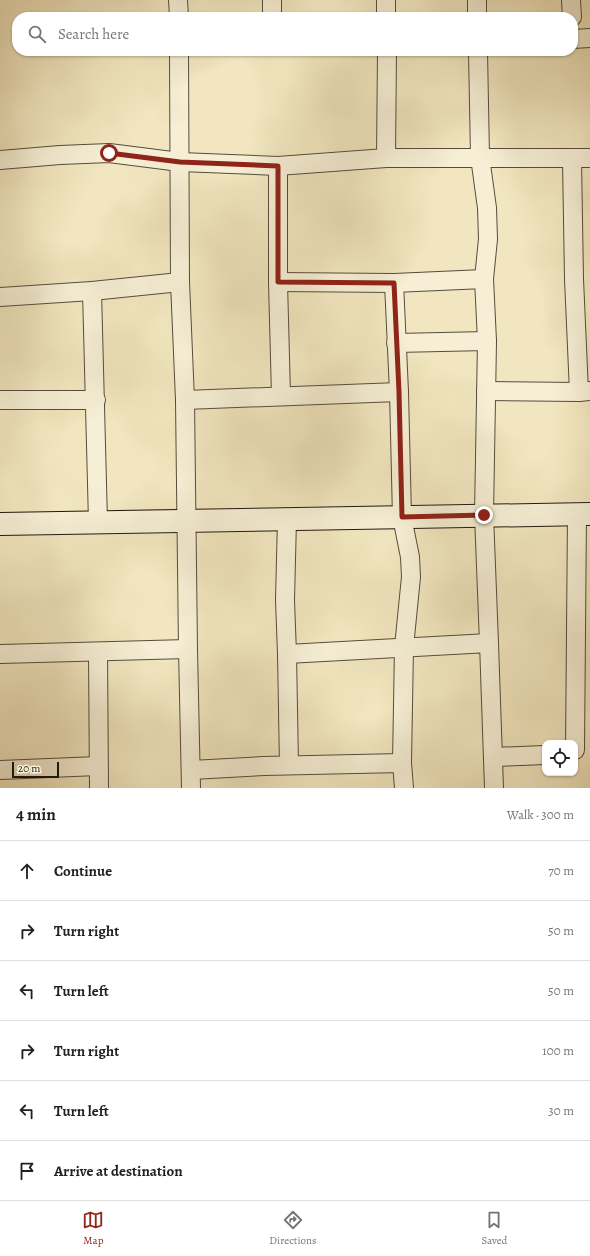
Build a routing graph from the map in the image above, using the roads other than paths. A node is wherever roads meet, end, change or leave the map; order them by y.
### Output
1 (178, 0) edge
2 (272, 0) edge
3 (386, 0) edge
4 (477, 0) edge
5 (571, 0) edge
6 (179, 12) edge
7 (272, 12) edge
8 (386, 12) edge
9 (477, 12) edge
10 (572, 12) edge
11 (179, 56) edge
12 (386, 56) edge
13 (478, 56) edge
14 (480, 157) junction
15 (386, 158) junction
16 (590, 158) edge
17 (572, 159) junction
18 (0, 160) edge
19 (180, 162) junction
20 (278, 166) junction
21 (484, 279) junction
22 (582, 279) edge
23 (180, 282) junction
24 (278, 282) junction
25 (394, 283) junction
26 (92, 291) junction
27 (0, 297) edge
28 (486, 341) junction
29 (396, 343) junction
30 (399, 392) junction
31 (486, 392) junction
32 (584, 392) edge
33 (281, 396) junction
34 (0, 400) edge
35 (96, 400) junction
36 (185, 400) junction
37 (584, 514) edge
38 (484, 515) junction
39 (402, 517) junction
40 (287, 519) junction
41 (186, 521) junction
42 (98, 522) junction
43 (0, 524) edge
44 (583, 634) edge
45 (489, 643) junction
46 (404, 647) junction
47 (188, 649) junction
48 (98, 652) junction
49 (0, 654) edge
50 (287, 654) junction
51 (576, 740) edge
52 (578, 754) edge
53 (590, 754) edge
54 (542, 755) edge
55 (494, 756) junction
56 (402, 763) junction
57 (98, 766) junction
58 (289, 766) junction
59 (0, 770) edge
60 (191, 779) edge
61 (99, 788) edge
62 (404, 788) edge
63 (494, 788) edge

1 - 6 street
2 - 7 street
3 - 8 street
4 - 9 street
5 - 10 street
11 - 19 street
12 - 15 street
13 - 14 street
14 - 15 street
14 - 17 street
14 - 21 street
15 - 20 street
16 - 17 street
17 - 22 street
18 - 19 street
19 - 20 street
19 - 23 street
20 - 24 street
21 - 25 street
21 - 28 street
22 - 32 street
23 - 26 street
23 - 36 street
24 - 25 street
24 - 33 street
25 - 29 street
26 - 27 street
26 - 35 street
28 - 29 street
28 - 31 street
29 - 30 street
30 - 33 street
30 - 39 street
31 - 32 street
31 - 38 street
33 - 36 street
34 - 35 street
35 - 42 street
36 - 41 street
37 - 38 street
37 - 44 street
38 - 39 street
38 - 45 street
39 - 40 street
39 - 46 street
40 - 41 street
40 - 50 street
41 - 42 street
41 - 47 street
42 - 43 street
44 - 51 street
45 - 46 street
45 - 55 street
46 - 50 street
46 - 56 street
47 - 48 street
47 - 60 street
48 - 49 street
48 - 57 street
50 - 58 street
52 - 53 street
54 - 55 street
55 - 63 street
56 - 58 street
56 - 62 street
57 - 59 street
57 - 61 street
58 - 60 street

